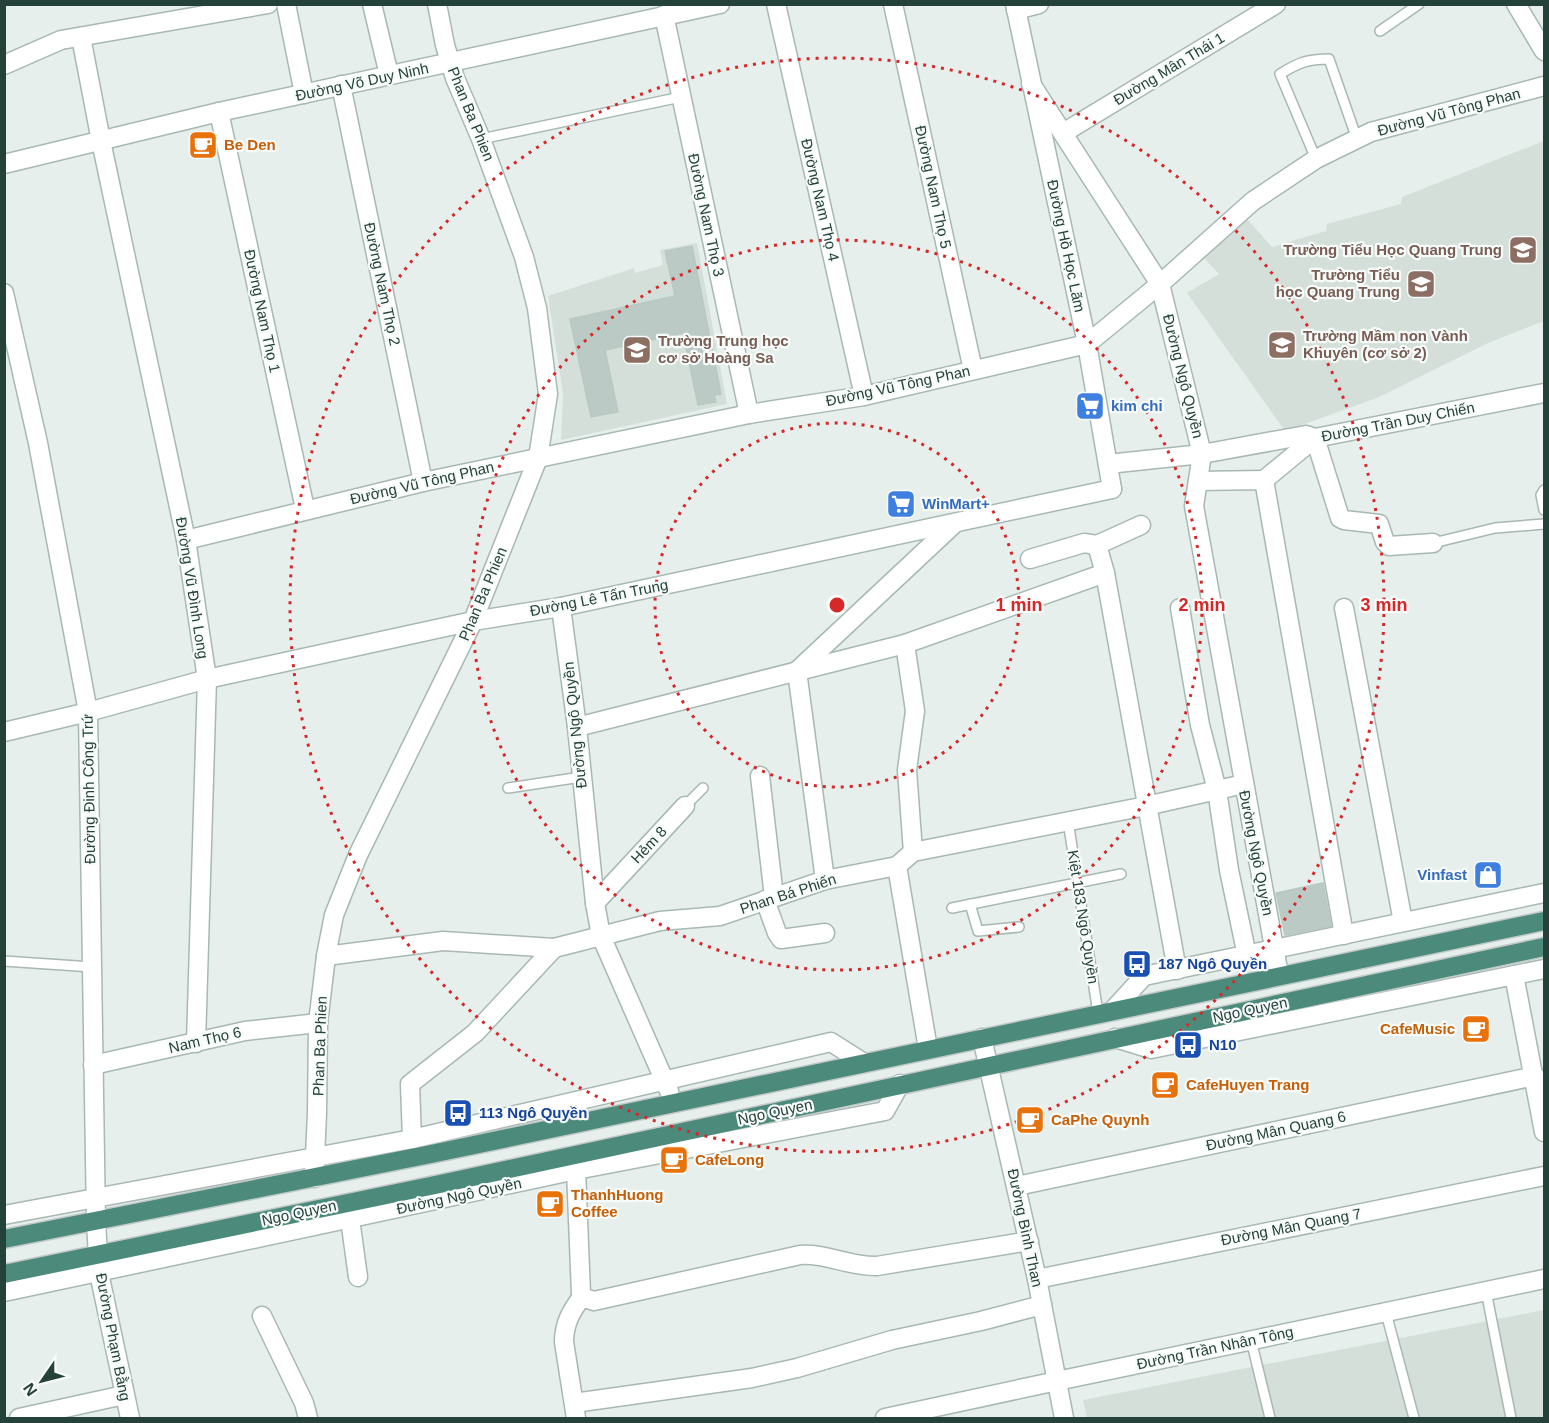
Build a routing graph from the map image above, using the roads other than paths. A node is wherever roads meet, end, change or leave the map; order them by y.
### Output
1 (268, 4) edge
2 (286, 4) edge
3 (372, 4) edge
4 (437, 4) edge
5 (720, 4) edge
6 (776, 4) edge
7 (893, 4) edge
8 (1039, 4) edge
9 (1276, 4) edge
10 (1419, 4) edge
11 (1516, 4) edge
12 (1016, 7) edge
13 (664, 15) junction
14 (1380, 31) dead end
15 (81, 37) junction
16 (1545, 51) edge
17 (450, 64) junction
18 (4, 65) edge
19 (390, 75) junction
20 (1032, 84) junction
21 (341, 85) junction
22 (1545, 86) edge
23 (304, 94) junction
24 (681, 97) junction
25 (219, 112) junction
26 (1063, 134) junction
27 (481, 139) junction
28 (1357, 139) junction
29 (101, 141) junction
30 (1316, 159) junction
31 (4, 164) edge
32 (1160, 284) junction
33 (4, 293) edge
34 (7, 312) edge
35 (1087, 344) junction
36 (973, 370) junction
37 (1545, 393) edge
38 (864, 396) junction
39 (749, 414) junction
40 (1315, 438) junction
41 (1202, 454) junction
42 (538, 458) junction
43 (1108, 464) junction
44 (1264, 480) junction
45 (1198, 481) junction
46 (423, 482) junction
47 (1112, 489) joint
48 (1545, 490) edge
49 (305, 509) junction
50 (1545, 510) edge
51 (954, 524) junction
52 (1545, 524) edge
53 (1141, 525) dead end
54 (186, 540) junction
55 (1433, 543) joint
56 (1097, 544) junction
57 (1030, 559) dead end
58 (1105, 573) junction
59 (561, 607) junction
60 (1180, 608) dead end
61 (1344, 608) dead end
62 (473, 621) junction
63 (904, 644) junction
64 (797, 671) junction
65 (207, 679) junction
66 (88, 712) junction
67 (1232, 720) junction
68 (1200, 725) junction
69 (577, 727) junction
70 (4, 732) edge
71 (760, 776) dead end
72 (581, 777) junction
73 (1244, 784) junction
74 (508, 788) dead end
75 (703, 788) dead end
76 (1217, 790) junction
77 (686, 806) joint
78 (1146, 806) junction
79 (1068, 821) junction
80 (913, 852) junction
81 (897, 866) junction
82 (1259, 867) junction
83 (1229, 870) junction
84 (1121, 874) dead end
85 (825, 880) junction
86 (1077, 881) junction
87 (1545, 893) edge
88 (770, 898) junction
89 (595, 903) junction
90 (970, 904) junction
91 (952, 908) dead end
92 (1545, 921) edge
93 (1403, 922) junction
94 (1019, 927) dead end
95 (825, 933) dead end
96 (1344, 934) junction
97 (601, 936) junction
98 (1545, 947) edge
99 (554, 948) junction
100 (1274, 950) junction
101 (326, 956) junction
102 (1247, 956) junction
103 (4, 961) edge
104 (92, 967) junction
105 (1545, 969) edge
106 (1177, 970) junction
107 (1279, 975) junction
108 (1514, 975) junction
109 (1106, 1012) junction
110 (318, 1023) junction
111 (982, 1038) junction
112 (1115, 1038) junction
113 (196, 1043) junction
114 (928, 1049) junction
115 (864, 1063) junction
116 (93, 1065) junction
117 (989, 1065) junction
118 (1534, 1076) junction
119 (664, 1081) junction
120 (900, 1084) junction
121 (675, 1103) junction
122 (1545, 1132) edge
123 (412, 1139) junction
124 (315, 1156) junction
125 (576, 1170) junction
126 (1545, 1176) edge
127 (314, 1178) junction
128 (1017, 1186) junction
129 (94, 1198) junction
130 (4, 1215) edge
131 (350, 1219) junction
132 (96, 1222) junction
133 (4, 1239) edge
134 (1029, 1241) junction
135 (98, 1254) junction
136 (99, 1273) junction
137 (4, 1274) edge
138 (358, 1276) dead end
139 (1037, 1279) junction
140 (1545, 1280) edge
141 (1486, 1291) junction
142 (4, 1292) edge
143 (582, 1297) junction
144 (1042, 1305) junction
145 (1386, 1312) junction
146 (262, 1316) dead end
147 (1251, 1340) junction
148 (1057, 1381) junction
149 (124, 1395) junction
150 (575, 1411) edge
151 (19, 1419) edge
152 (130, 1419) edge
153 (308, 1419) edge
154 (885, 1419) edge
155 (1064, 1419) edge
156 (1270, 1419) edge
157 (1414, 1419) edge
158 (1511, 1419) edge

1 - 15 street
2 - 23 street
3 - 19 street
4 - 17 street, Phan Ba Phien
5 - 13 street, Đường Võ Duy Ninh
6 - 38 street, Đường Nam Thọ 4
7 - 36 street, Đường Nam Thọ 5
8 - 12 street
9 - 26 street, Đường Mân Thái 1
10 - 14 lane
11 - 16 street
12 - 20 street, Đường Hồ Học Lãm
13 - 17 street, Đường Võ Duy Ninh
13 - 24 street, Đường Nam Thọ 3
15 - 18 street
15 - 29 street, Đường Vũ Đình Long
17 - 19 street, Đường Võ Duy Ninh
17 - 27 street, Phan Ba Phien
19 - 21 street, Đường Võ Duy Ninh
20 - 26 street, Đường Ngô Quyền
20 - 35 street, Đường Hồ Học Lãm
21 - 23 street, Đường Võ Duy Ninh
21 - 46 street, Đường Nam Thọ 2
22 - 28 street, Đường Vũ Tông Phan
23 - 25 street, Đường Võ Duy Ninh
24 - 27 lane
24 - 39 street, Đường Nam Thọ 3
25 - 29 street, Đường Võ Duy Ninh
25 - 49 street, Đường Nam Thọ 1
26 - 32 street, Đường Ngô Quyền
27 - 42 street, Phan Ba Phien
28 - 30 street, Đường Vũ Tông Phan
28 - 30 lane
29 - 31 street, Đường Võ Duy Ninh
29 - 54 street, Đường Vũ Đình Long
30 - 32 street, Đường Vũ Tông Phan
32 - 35 street, Đường Vũ Tông Phan
32 - 41 street, Đường Ngô Quyền
33 - 34 street, Đường Đinh Công Trứ
34 - 66 street, Đường Đinh Công Trứ
35 - 36 street, Đường Vũ Tông Phan
35 - 43 street, Đường Hồ Học Lãm
36 - 38 street, Đường Vũ Tông Phan
37 - 40 street, Đường Trần Duy Chiến
38 - 39 street, Đường Vũ Tông Phan
39 - 42 street, Đường Vũ Tông Phan
40 - 41 street
40 - 44 street, Đường Trần Duy Chiến
40 - 55 street
41 - 43 street
41 - 45 street, Đường Ngô Quyền
42 - 46 street, Đường Vũ Tông Phan
42 - 62 street, Phan Ba Phien
43 - 47 street, Đường Hồ Học Lãm
44 - 45 street
44 - 96 street
45 - 67 street, Đường Ngô Quyền
46 - 49 street, Đường Vũ Tông Phan
47 - 51 street, Đường Lê Tấn Trung
48 - 50 lane
49 - 54 street, Đường Vũ Tông Phan
51 - 59 street, Đường Lê Tấn Trung
51 - 64 street
52 - 55 lane
53 - 56 street
54 - 65 street, Đường Vũ Đình Long
56 - 57 street
56 - 58 street
58 - 63 street
58 - 78 street
59 - 62 street, Đường Lê Tấn Trung
59 - 69 street, Đường Ngô Quyền
60 - 68 street
61 - 93 street
62 - 65 street, Đường Lê Tấn Trung
62 - 101 street, Phan Ba Phien
63 - 64 street
63 - 80 street
64 - 69 street
64 - 85 street
65 - 66 street, Đường Lê Tấn Trung
65 - 113 street, Đường Vũ Đình Long
66 - 70 street, Đường Lê Tấn Trung
66 - 104 street, Đường Đinh Công Trứ
67 - 68 street
67 - 73 street, Đường Ngô Quyền
68 - 76 street
69 - 72 street, Đường Ngô Quyền
71 - 88 street
72 - 74 lane
72 - 89 street, Đường Ngô Quyền
73 - 76 street
73 - 82 street, Đường Ngô Quyền
75 - 77 lane, Hẻm 8
76 - 78 street
76 - 83 street
77 - 89 street, Hẻm 8
78 - 79 street
78 - 106 street
79 - 80 street
79 - 86 lane, Kiệt 183 Ngô Quyền
80 - 81 street
81 - 85 street, Phan Bá Phiến
81 - 114 street
82 - 83 street
82 - 100 street, Đường Ngô Quyền
83 - 102 street
84 - 86 lane
85 - 88 street, Phan Bá Phiến
86 - 90 lane
86 - 109 lane, Kiệt 183 Ngô Quyền
87 - 93 street
88 - 95 street
88 - 97 street, Phan Bá Phiến
89 - 97 street, Đường Ngô Quyền
90 - 91 lane
90 - 94 lane
92 - 107 highway, Ngo Quyen
93 - 96 street
96 - 100 street
97 - 99 street, Phan Bá Phiến
97 - 119 street, Đường Ngô Quyền
98 - 112 highway, Ngo Quyen
99 - 101 street, Phan Bá Phiến
99 - 123 street
100 - 102 street
100 - 107 street, Đường Ngô Quyền
101 - 110 street, Phan Ba Phien
102 - 106 street
103 - 104 lane
104 - 116 street, Đường Đinh Công Trứ
105 - 108 street
106 - 109 street
107 - 109 highway, Ngo Quyen
108 - 112 street
108 - 118 street
109 - 111 highway, Ngo Quyen
110 - 113 street, Nam Thọ 6
110 - 124 street, Phan Ba Phien
111 - 114 highway, Ngo Quyen
111 - 117 street, Đường Bình Than
112 - 117 highway, Ngo Quyen
113 - 116 street, Nam Thọ 6
114 - 115 highway, Ngo Quyen
115 - 119 street
115 - 121 highway, Ngo Quyen
116 - 129 street, Đường Đinh Công Trứ
117 - 120 highway, Ngo Quyen
117 - 128 street, Đường Bình Than
118 - 122 street
118 - 128 street, Đường Mân Quang 6
119 - 121 street, Đường Ngô Quyền
119 - 123 street
120 - 125 street, Đường Ngô Quyền
120 - 135 highway, Ngo Quyen
121 - 127 highway, Ngo Quyen
123 - 124 street
124 - 127 street, Phan Ba Phien
124 - 129 street
125 - 131 street, Đường Ngô Quyền
125 - 143 street
126 - 139 street, Đường Mân Quang 7
127 - 132 highway, Ngo Quyen
128 - 134 street, Đường Bình Than
129 - 130 street
129 - 132 street, Đường Đinh Công Trứ
131 - 136 street, Đường Ngô Quyền
131 - 138 street
132 - 133 highway, Ngo Quyen
132 - 135 street, Đường Phạm Bằng
134 - 139 street, Đường Bình Than
134 - 143 street
135 - 136 street, Đường Phạm Bằng
135 - 137 highway, Ngo Quyen
136 - 142 street, Đường Ngô Quyền
136 - 149 street, Đường Phạm Bằng
139 - 144 street, Đường Bình Than
140 - 141 street, Đường Trần Nhân Tông
141 - 145 street, Đường Trần Nhân Tông
141 - 158 lane
143 - 150 street
144 - 148 street, Đường Bình Than
144 - 150 street
145 - 147 street, Đường Trần Nhân Tông
145 - 157 lane
146 - 153 street
147 - 148 street, Đường Trần Nhân Tông
147 - 156 lane
148 - 154 street, Đường Trần Nhân Tông
148 - 155 street, Đường Bình Than
149 - 151 street
149 - 152 street, Đường Phạm Bằng

